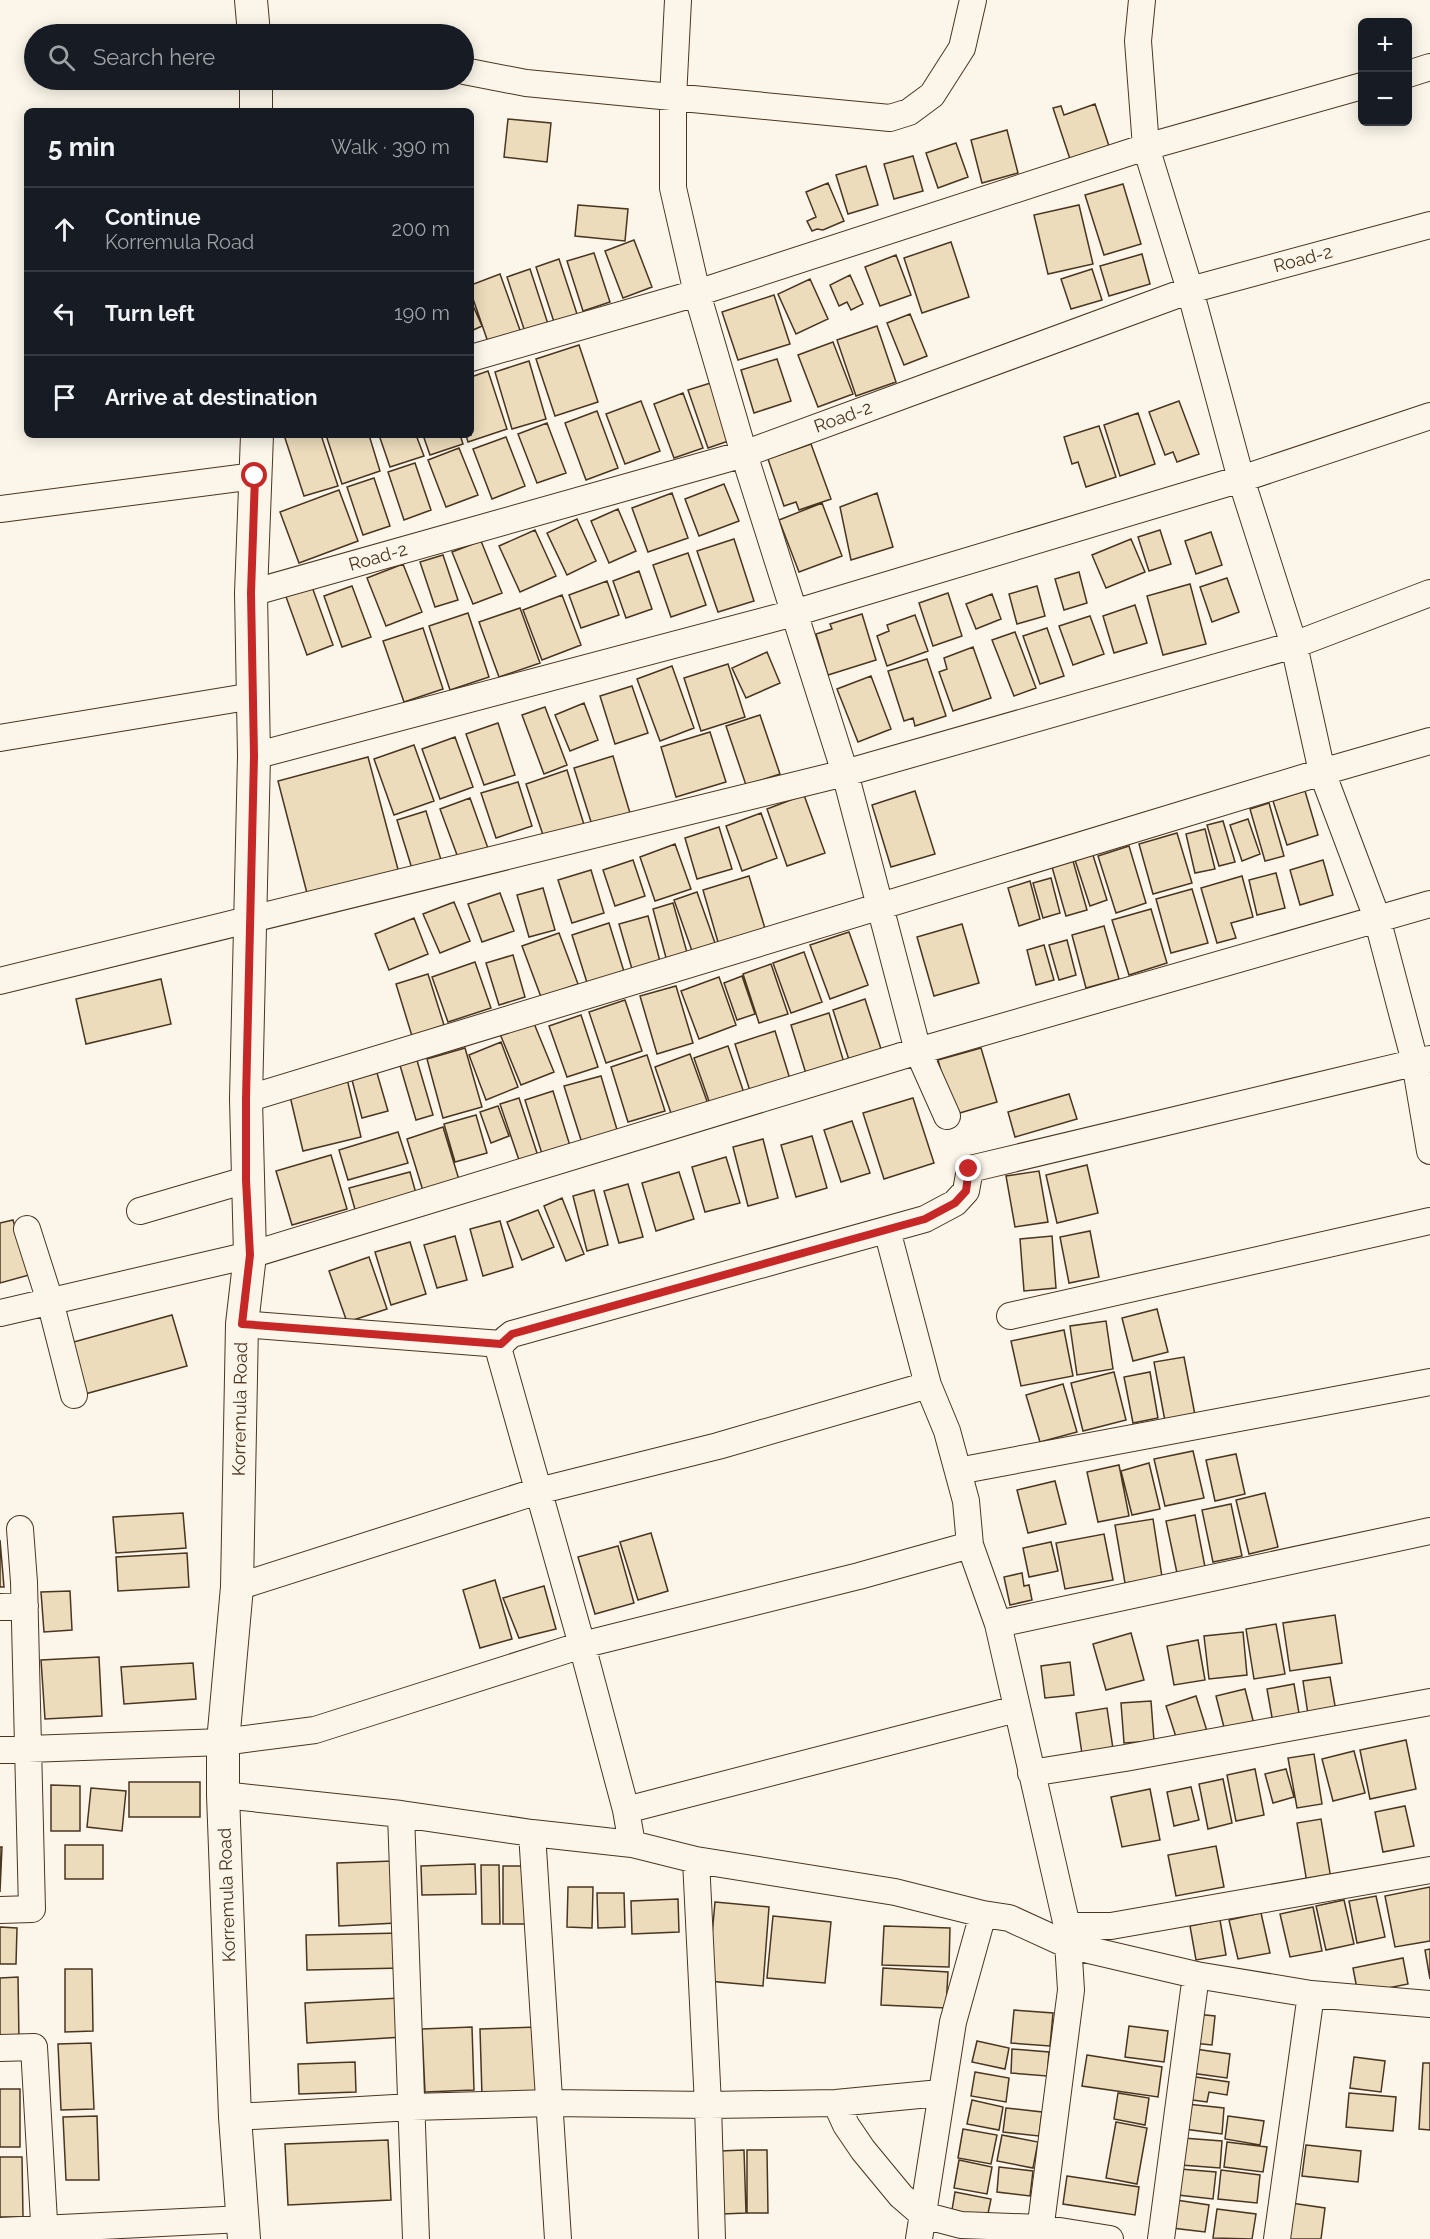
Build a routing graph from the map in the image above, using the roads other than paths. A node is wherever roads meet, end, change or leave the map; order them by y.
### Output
1 (251, 0) edge
2 (678, 0) edge
3 (973, 0) edge
4 (1142, 0) edge
5 (253, 24) edge
6 (1430, 68) edge
7 (474, 72) edge
8 (1412, 73) edge
9 (1358, 87) edge
10 (256, 90) edge
11 (674, 98) junction
12 (256, 108) edge
13 (1146, 147) junction
14 (1430, 225) edge
15 (1190, 290) junction
16 (697, 293) junction
17 (474, 357) edge
18 (1430, 417) edge
19 (257, 438) edge
20 (744, 454) junction
21 (255, 476) junction
22 (1241, 479) junction
23 (0, 509) edge
24 (251, 593) junction
25 (1430, 593) edge
26 (794, 613) junction
27 (1294, 645) junction
28 (253, 696) junction
29 (0, 738) edge
30 (1430, 741) edge
31 (254, 756) junction
32 (1322, 772) junction
33 (845, 773) junction
34 (1430, 904) edge
35 (881, 906) junction
36 (1377, 918) junction
37 (250, 920) junction
38 (0, 981) edge
39 (918, 1051) junction
40 (1423, 1061) edge
41 (246, 1099) junction
42 (947, 1116) dead end
43 (1430, 1151) edge
44 (246, 1180) junction
45 (140, 1211) dead end
46 (1430, 1221) edge
47 (27, 1229) dead end
48 (887, 1230) junction
49 (250, 1255) junction
50 (50, 1301) junction
51 (0, 1313) edge
52 (1010, 1316) dead end
53 (242, 1324) junction
54 (501, 1344) junction
55 (1430, 1382) edge
56 (928, 1385) junction
57 (74, 1395) dead end
58 (958, 1471) junction
59 (538, 1491) junction
60 (20, 1529) dead end
61 (1430, 1531) edge
62 (970, 1545) junction
63 (237, 1587) junction
64 (12, 1607) edge
65 (998, 1624) junction
66 (582, 1644) junction
67 (1430, 1702) edge
68 (1016, 1709) junction
69 (223, 1742) junction
70 (27, 1749) junction
71 (0, 1750) edge
72 (1031, 1773) junction
73 (223, 1795) junction
74 (626, 1810) junction
75 (401, 1814) junction
76 (532, 1833) junction
77 (632, 1844) junction
78 (696, 1860) junction
79 (1430, 1870) edge
80 (0, 1910) edge
81 (983, 1914) junction
82 (1068, 1935) junction
83 (1196, 1975) junction
84 (1311, 1994) junction
85 (1430, 2004) edge
86 (0, 2048) edge
87 (940, 2093) junction
88 (550, 2103) junction
89 (836, 2103) junction
90 (708, 2105) junction
91 (412, 2107) junction
92 (236, 2117) junction
93 (921, 2227) edge
94 (244, 2229) edge
95 (0, 2231) edge
96 (45, 2234) edge
97 (1040, 2234) edge
98 (417, 2239) edge
99 (558, 2239) edge
100 (712, 2239) edge
101 (1110, 2239) edge
102 (1161, 2239) edge
103 (1277, 2239) edge

1 - 5 street
2 - 11 street
3 - 11 street
4 - 13 street
6 - 8 street
7 - 11 street
9 - 13 street
10 - 12 street
11 - 16 street
13 - 15 street
13 - 16 street
14 - 15 street, Road-2
15 - 20 street, Road-2
15 - 22 street
16 - 17 street
16 - 20 street
18 - 22 street
19 - 21 street, Korremula Road
20 - 24 street, Road-2
20 - 26 street
21 - 23 street
21 - 24 street, Korremula Road
22 - 26 street
22 - 27 street
24 - 28 street, Korremula Road
25 - 27 street
26 - 31 street
26 - 33 street
27 - 32 street
27 - 33 street
28 - 29 street
28 - 31 street, Korremula Road
30 - 32 street
31 - 37 street, Korremula Road
32 - 35 street
32 - 36 street
33 - 35 street
33 - 37 street
34 - 36 street
35 - 39 street
35 - 41 street
36 - 39 street
36 - 40 street
37 - 38 street
37 - 41 street, Korremula Road
39 - 42 street
39 - 49 street
40 - 43 street
40 - 48 street
41 - 44 street, Korremula Road
44 - 45 street
44 - 49 street, Korremula Road
46 - 52 street
47 - 50 street
48 - 54 street
48 - 56 street
49 - 50 street
49 - 53 street, Korremula Road
50 - 51 street
50 - 57 street
53 - 54 street
53 - 63 street, Korremula Road
54 - 59 street
55 - 58 street
56 - 58 street
56 - 59 street
58 - 62 street
59 - 63 street
59 - 66 street
60 - 64 street
61 - 65 street
62 - 65 street
62 - 66 street
63 - 69 street, Korremula Road
64 - 70 street
65 - 68 street
66 - 69 street
66 - 74 street
67 - 72 street
68 - 72 street
68 - 74 street
69 - 70 street
69 - 73 street, Korremula Road
70 - 71 street
70 - 80 street
72 - 82 street
73 - 75 street
73 - 92 street, Korremula Road
74 - 77 street
75 - 76 street
75 - 91 street
76 - 77 street
76 - 88 street
77 - 78 street
78 - 81 street
78 - 90 street
79 - 82 street
81 - 82 street
81 - 87 street
82 - 83 street
82 - 97 street
83 - 84 street
83 - 102 street
84 - 85 street
84 - 103 street
86 - 96 street
87 - 89 street
87 - 93 street
88 - 90 street
88 - 91 street
88 - 99 street
89 - 90 street
89 - 93 street
90 - 100 street
91 - 92 street
91 - 98 street
92 - 94 street, Korremula Road
93 - 97 street
94 - 96 street
95 - 96 street
97 - 101 street

